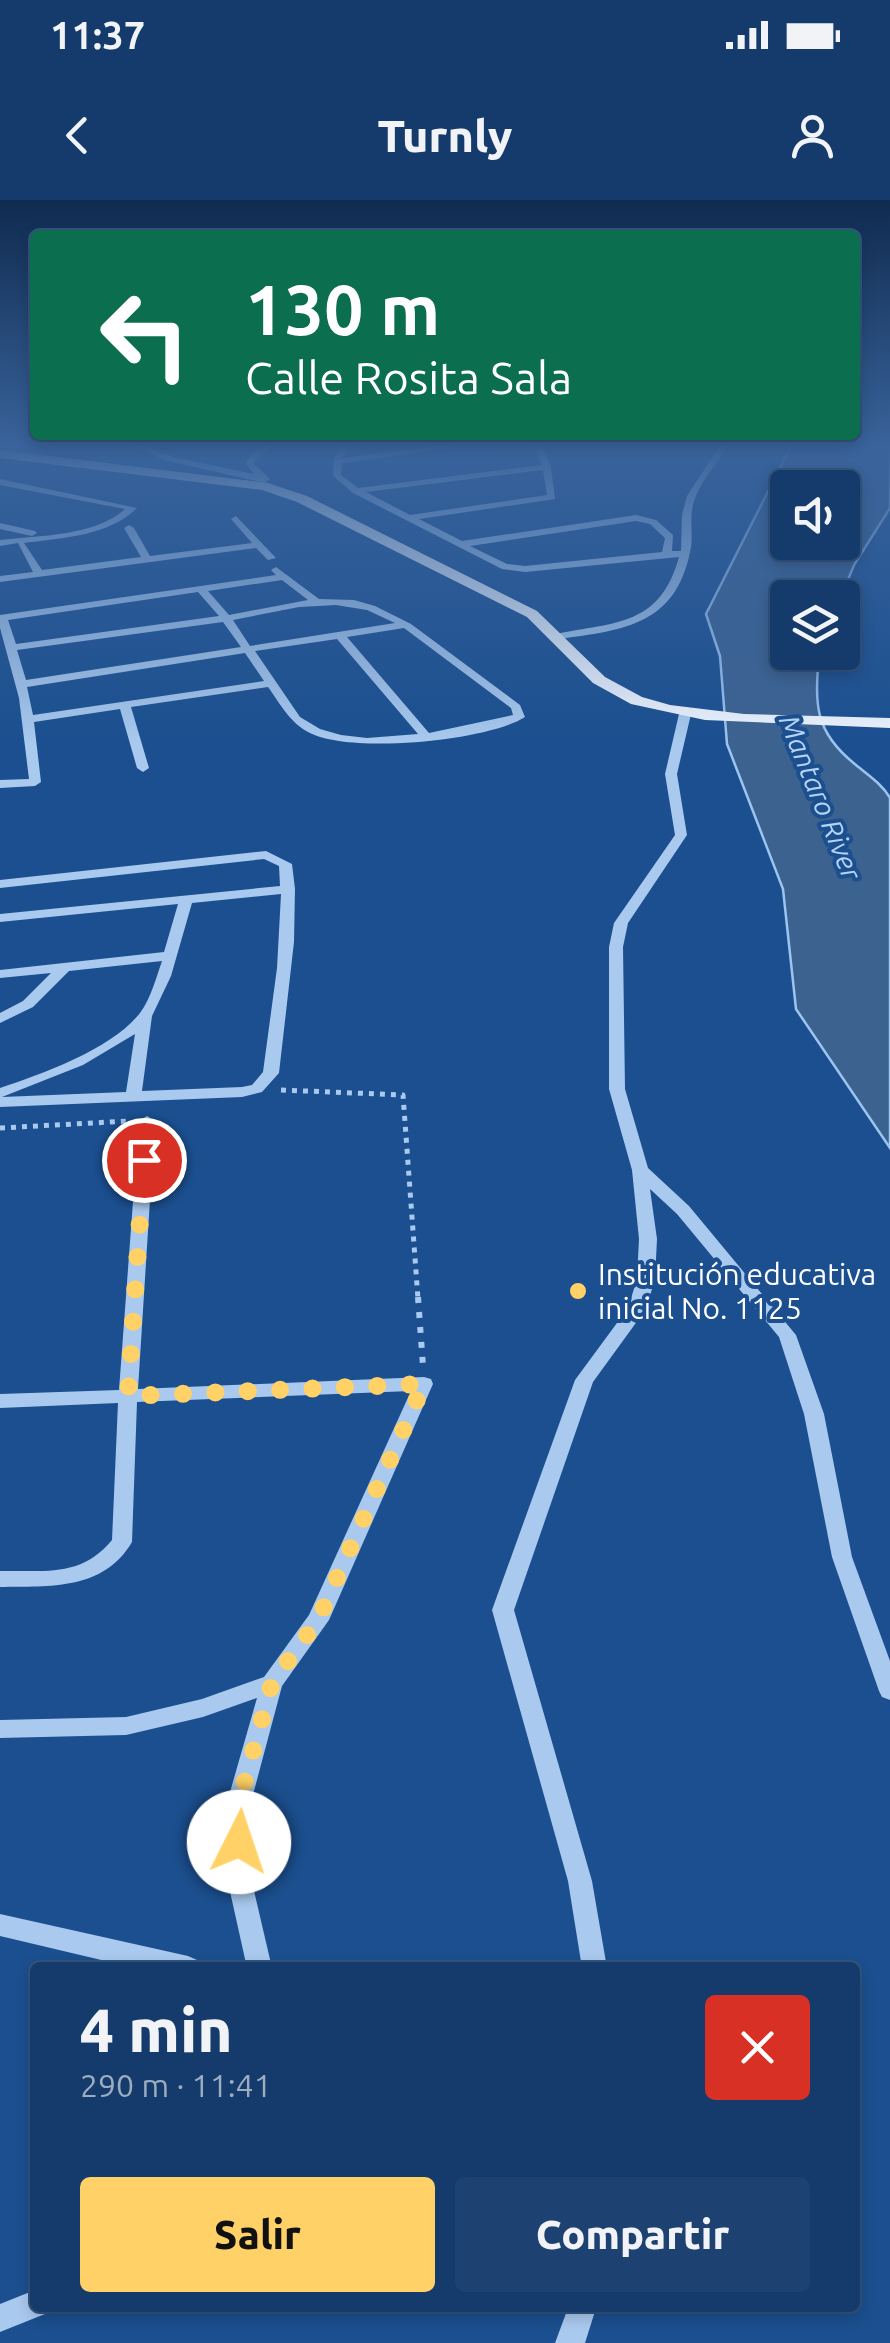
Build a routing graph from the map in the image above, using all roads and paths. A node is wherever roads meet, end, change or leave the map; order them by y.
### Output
1 (138, 544) edge
2 (255, 544) joint
3 (392, 544) edge
4 (462, 544) edge
5 (669, 544) edge
6 (686, 544) edge
7 (22, 546) dead end
8 (686, 552) junction
9 (667, 554) junction
10 (146, 558) junction
11 (39, 574) junction
12 (281, 577) junction
13 (0, 579) edge
14 (200, 588) junction
15 (318, 603) junction
16 (1, 618) edge
17 (226, 618) junction
18 (404, 625) junction
19 (4, 633) edge
20 (340, 636) junction
21 (559, 636) junction
22 (15, 648) junction
23 (249, 651) junction
24 (273, 683) junction
25 (22, 684) junction
26 (126, 707) junction
27 (694, 714) junction
28 (30, 719) junction
29 (890, 723) edge
30 (426, 737) junction
31 (143, 768) dead end
32 (0, 784) edge
33 (0, 884) edge
34 (288, 889) junction
35 (187, 897) junction
36 (0, 918) edge
37 (169, 956) junction
38 (64, 968) junction
39 (0, 974) edge
40 (145, 1016) junction
41 (0, 1019) edge
42 (257, 1088) junction
43 (0, 1093) edge
44 (133, 1097) junction
45 (0, 1102) edge
46 (148, 1120) joint
47 (0, 1128) edge
48 (640, 1170) junction
49 (424, 1384) junction
50 (128, 1396) junction
51 (0, 1401) edge
52 (0, 1580) edge
53 (272, 1683) junction
54 (890, 1690) edge
55 (0, 1730) edge
56 (0, 1925) edge
57 (162, 1962) edge
58 (259, 1962) edge
59 (594, 1962) edge
60 (30, 2306) edge
61 (581, 2312) edge
62 (0, 2318) edge
63 (570, 2343) edge

1 - 10 street
2 - 10 street
2 - 12 street
3 - 21 main road
4 - 9 street
5 - 9 street
6 - 8 street
7 - 11 street
8 - 9 street
8 - 21 street
10 - 11 street
11 - 13 street
12 - 14 street
12 - 15 street
14 - 16 street
14 - 17 street
15 - 17 street
15 - 18 street
16 - 19 street
17 - 22 street
17 - 23 street
18 - 20 street
18 - 30 street
19 - 22 street
20 - 23 street
20 - 30 street
21 - 27 main road
22 - 25 street
23 - 24 street
23 - 25 street
24 - 26 street
24 - 30 street
25 - 28 street
26 - 28 street
26 - 31 street
27 - 29 main road
27 - 48 street
28 - 32 street
33 - 34 street
34 - 35 street
34 - 42 street
35 - 36 street
35 - 37 street
37 - 38 street
37 - 40 street
38 - 39 street
38 - 41 street
40 - 43 street
40 - 44 street
42 - 44 street
42 - 49 path
44 - 45 street
46 - 47 path
46 - 50 street
48 - 54 street
48 - 59 street
49 - 50 street
49 - 53 street
50 - 51 street
50 - 52 street
53 - 55 street
53 - 58 street
56 - 57 street
60 - 62 street
61 - 63 street

